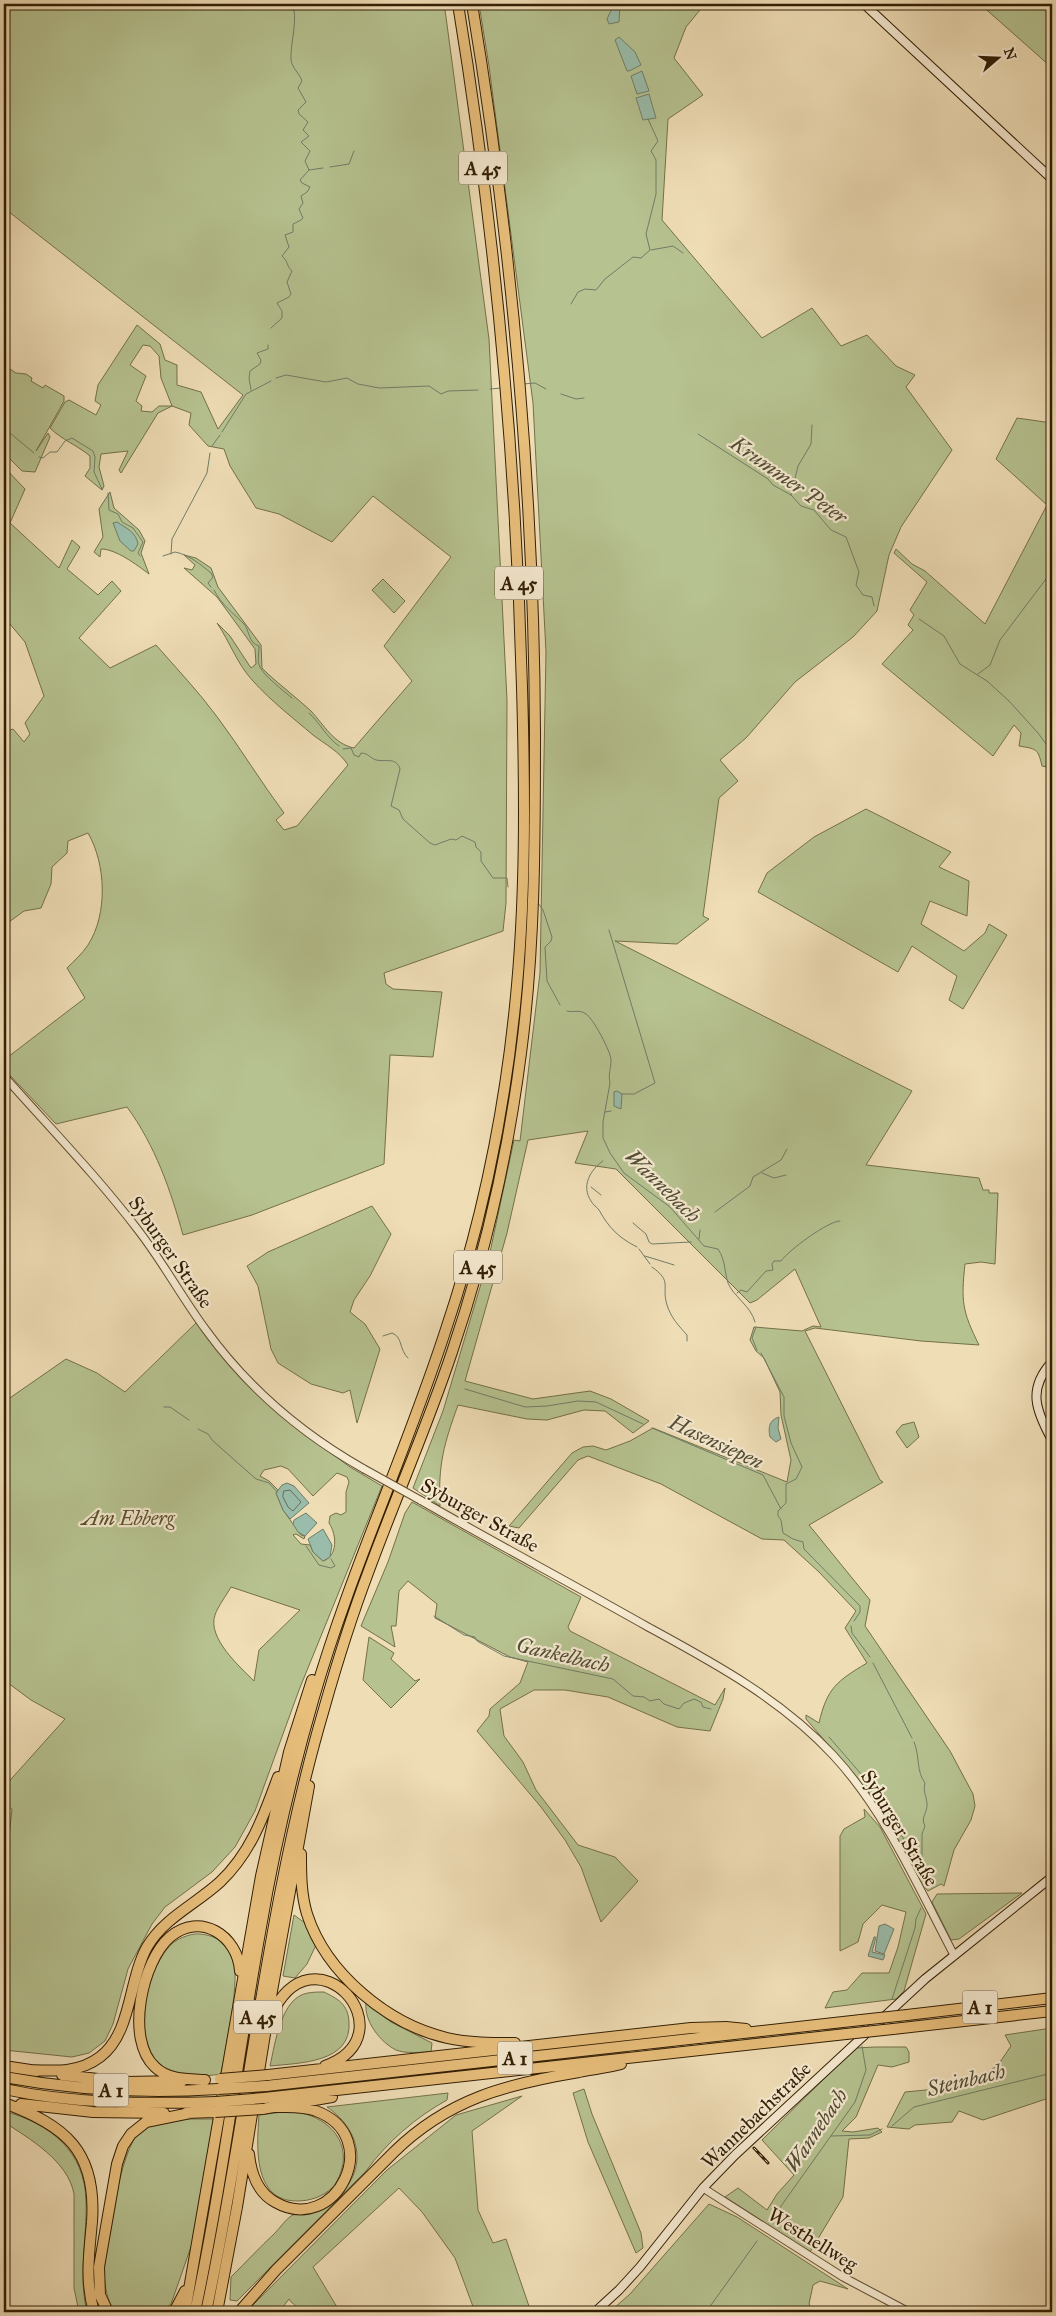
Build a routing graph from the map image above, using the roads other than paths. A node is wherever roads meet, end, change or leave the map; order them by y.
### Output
1 (458, 4) edge
2 (472, 4) edge
3 (864, 4) edge
4 (1052, 179) edge
5 (4, 1076) edge
6 (1052, 1362) edge
7 (1052, 1440) edge
8 (391, 1516) junction
9 (327, 1656) junction
10 (289, 1752) junction
11 (307, 1797) junction
12 (1052, 1877) edge
13 (954, 1955) junction
14 (1052, 1998) edge
15 (237, 2007) junction
16 (1052, 2011) edge
17 (267, 2026) junction
18 (764, 2030) junction
19 (553, 2043) junction
20 (655, 2055) junction
21 (4, 2066) edge
22 (30, 2070) junction
23 (305, 2072) junction
24 (4, 2077) edge
25 (205, 2080) junction
26 (267, 2080) junction
27 (219, 2084) junction
28 (372, 2086) junction
29 (4, 2089) edge
30 (4, 2102) edge
31 (263, 2103) junction
32 (215, 2107) junction
33 (278, 2107) junction
34 (190, 2113) junction
35 (248, 2141) junction
36 (703, 2188) junction
37 (194, 2259) junction
38 (94, 2312) edge
39 (108, 2312) edge
40 (174, 2312) edge
41 (185, 2312) edge
42 (195, 2312) edge
43 (206, 2312) edge
44 (217, 2312) edge
45 (238, 2312) edge
46 (595, 2312) edge
47 (909, 2312) edge

1 - 9 highway, A 45
2 - 8 highway, A 45
3 - 4 main road
5 - 13 street, Syburger Straße, bridge
6 - 7 main road
8 - 11 highway
8 - 43 highway, A 45
9 - 10 highway
9 - 42 highway, A 45
10 - 15 highway
10 - 22 highway
11 - 17 highway
11 - 19 highway
12 - 13 main road, Wannebachstraße
13 - 36 main road, Wannebachstraße
14 - 18 highway, A 1, bridge
15 - 25 highway
15 - 37 highway
16 - 20 highway, A 1, bridge
17 - 23 highway
17 - 35 highway
18 - 19 highway
18 - 26 highway, A 1
19 - 23 highway
20 - 28 highway, A 1
20 - 45 highway
21 - 22 highway
22 - 25 highway
23 - 26 highway
24 - 27 highway, A 1
25 - 27 highway
26 - 27 highway, A 1, bridge
28 - 31 highway, A 1
28 - 33 highway
29 - 32 highway, A 1
30 - 34 highway
30 - 38 highway
31 - 32 highway, A 1, bridge
31 - 33 highway
32 - 34 highway
33 - 35 highway
34 - 39 highway
35 - 44 highway
36 - 46 main road, Wannebachstraße
36 - 47 street, Westhellweg
37 - 40 highway
37 - 41 highway

